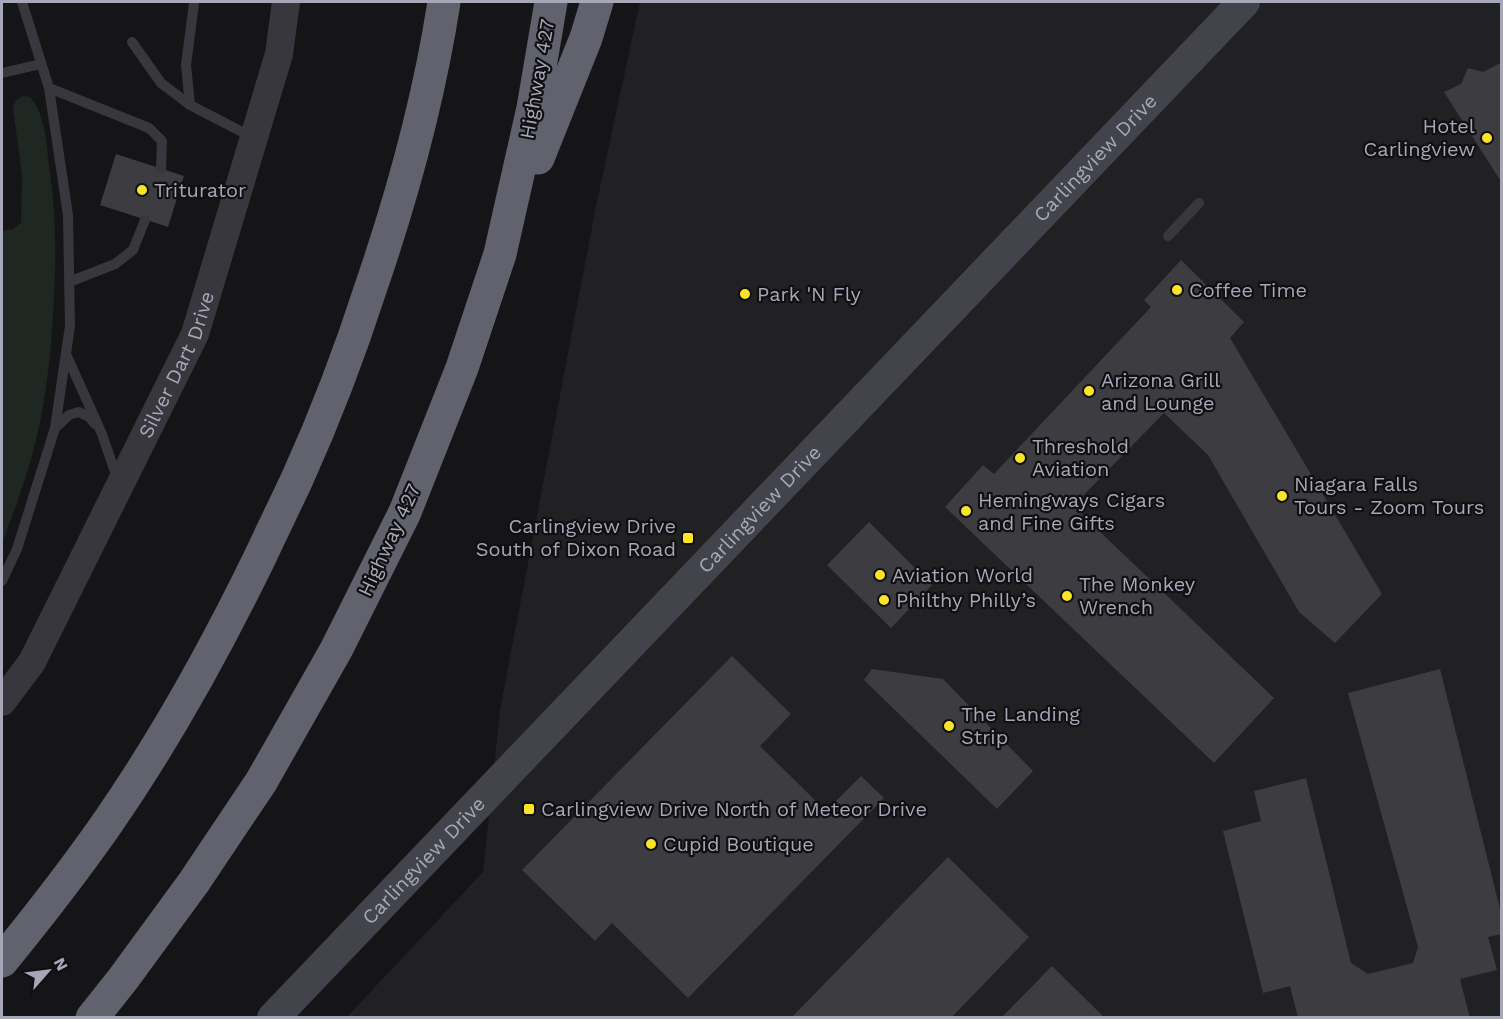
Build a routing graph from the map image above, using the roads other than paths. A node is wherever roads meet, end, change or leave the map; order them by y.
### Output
1 (22, 2) edge
2 (286, 2) edge
3 (444, 2) edge
4 (551, 2) edge
5 (597, 2) edge
6 (1245, 2) edge
7 (194, 3) edge
8 (132, 42) dead end
9 (41, 64) junction
10 (2, 73) edge
11 (49, 88) junction
12 (190, 105) junction
13 (254, 138) junction
14 (161, 169) dead end
15 (1199, 203) dead end
16 (145, 220) dead end
17 (1168, 236) dead end
18 (500, 254) junction
19 (69, 282) junction
20 (66, 354) junction
21 (55, 428) junction
22 (102, 434) junction
23 (120, 485) junction
24 (2, 581) edge
25 (2, 702) edge
26 (2, 961) edge
27 (92, 1017) edge
28 (273, 1017) edge

1 - 9 lane
2 - 13 street, Silver Dart Drive
3 - 26 highway
4 - 18 highway, Highway 427
5 - 18 highway
6 - 28 main road, Carlingview Drive
7 - 12 lane
8 - 12 lane
9 - 10 lane
9 - 11 lane
11 - 14 lane
11 - 19 lane
12 - 13 lane
13 - 23 street, Silver Dart Drive
15 - 17 lane
16 - 19 lane
18 - 27 highway, Highway 427
19 - 20 lane
20 - 21 lane
20 - 22 lane
21 - 22 lane
21 - 24 lane
22 - 23 lane
23 - 25 street, Silver Dart Drive

